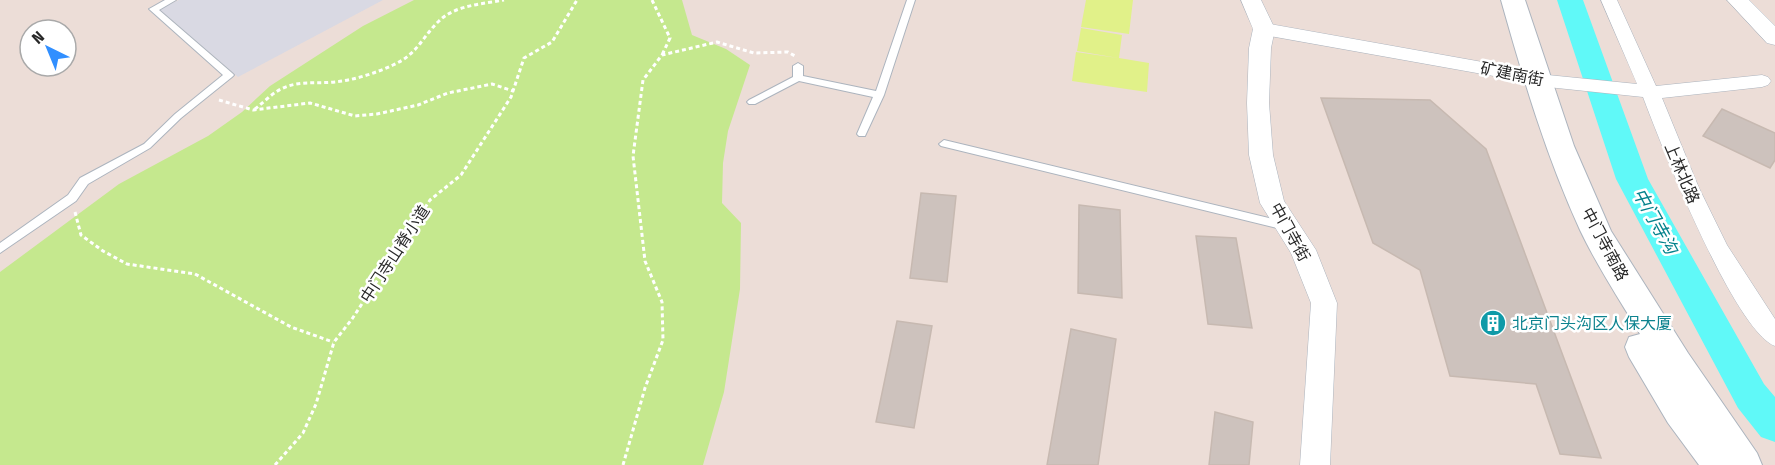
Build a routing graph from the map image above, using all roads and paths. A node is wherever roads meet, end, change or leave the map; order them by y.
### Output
1 (172, 0) edge
2 (504, 0) edge
3 (577, 0) edge
4 (652, 0) edge
5 (911, 0) edge
6 (1251, 0) edge
7 (1496, 0) edge
8 (1513, 0) edge
9 (1609, 0) edge
10 (1737, 0) edge
11 (1264, 29) junction
12 (1775, 38) edge
13 (662, 55) junction
14 (798, 66) joint
15 (1527, 77) junction
16 (798, 78) junction
17 (1762, 81) dead end
18 (208, 91) junction
19 (513, 91) junction
20 (1648, 91) junction
21 (879, 95) junction
22 (752, 102) dead end
23 (253, 110) junction
24 (862, 134) dead end
25 (944, 144) dead end
26 (72, 198) junction
27 (1287, 226) junction
28 (0, 249) edge
29 (1775, 336) edge
30 (334, 342) junction
31 (275, 465) edge
32 (623, 465) edge
33 (1315, 465) edge
34 (1720, 465) edge
35 (1744, 465) edge

1 - 18 lane
2 - 23 path
3 - 19 path, 中门寺山脊小道
4 - 13 path
5 - 21 lane
6 - 11 street
7 - 15 main road, 中门寺南路
8 - 15 main road, 中门寺南路
9 - 20 street, 上林北路
10 - 12 street
11 - 15 street, 矿建南街
11 - 27 street, 中门寺街
13 - 14 path
13 - 32 path
14 - 16 lane
15 - 20 street, 矿建南街
15 - 34 main road, 中门寺南路
15 - 35 main road, 中门寺南路
16 - 21 lane
16 - 22 lane
17 - 20 street, 矿建南街
18 - 23 path
18 - 26 lane
19 - 23 path
19 - 30 path, 中门寺山脊小道
20 - 29 street, 上林北路
21 - 24 lane
25 - 27 lane
26 - 28 lane
26 - 30 path
27 - 33 street, 中门寺街
30 - 31 path, 中门寺山脊小道

